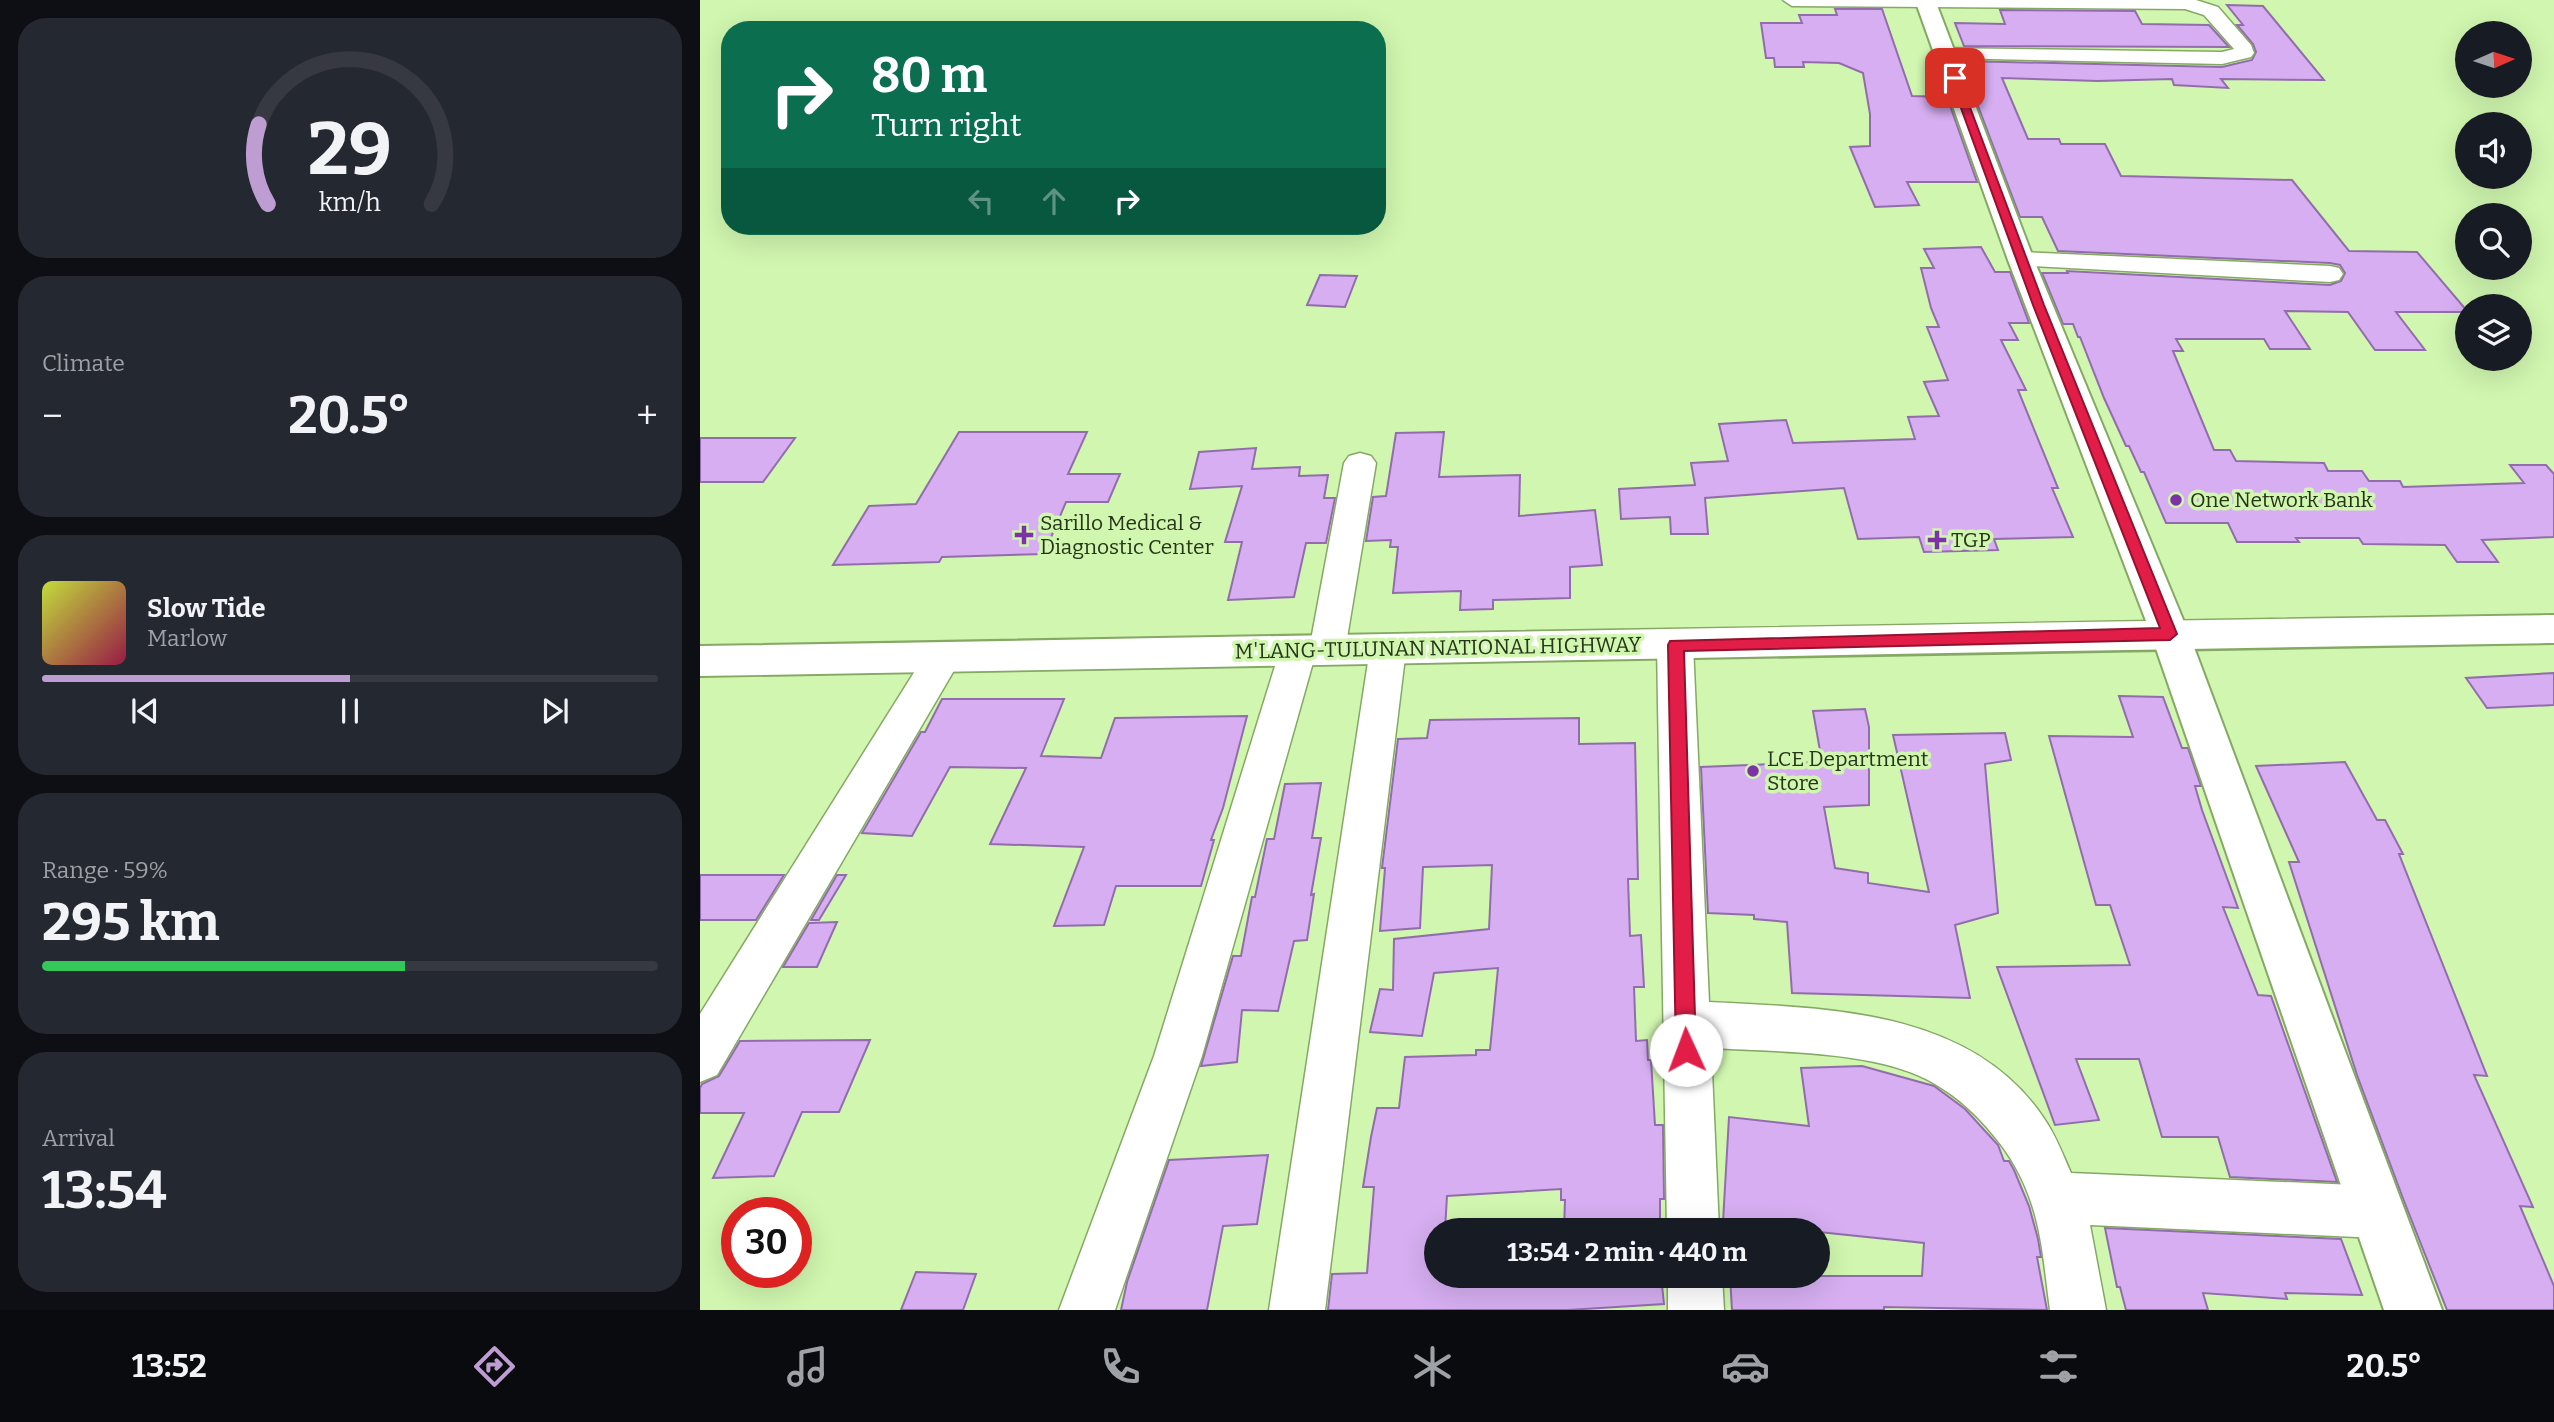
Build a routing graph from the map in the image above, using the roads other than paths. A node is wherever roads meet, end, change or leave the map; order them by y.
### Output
1 (1792, 0) edge
2 (1926, 0) edge
3 (1945, 52) junction
4 (2021, 260) junction
5 (2330, 274) dead end
6 (1360, 463) dead end
7 (2554, 629) edge
8 (2170, 634) junction
9 (1675, 645) junction
10 (1388, 649) junction
11 (1313, 650) junction
12 (943, 657) junction
13 (700, 661) edge
14 (1685, 1024) junction
15 (700, 1058) edge
16 (2057, 1198) junction
17 (2378, 1212) junction
18 (1693, 1218) edge
19 (1695, 1288) edge
20 (1087, 1310) edge
21 (1297, 1310) edge
22 (1696, 1310) edge
23 (2078, 1310) edge
24 (2413, 1310) edge

1 - 2 street
2 - 3 main road
2 - 3 street
3 - 4 main road
4 - 5 street
4 - 8 main road
6 - 11 street
7 - 8 main road, M'LANG-TULUNAN NATIONAL HIGHWAY
8 - 9 main road, M'LANG-TULUNAN NATIONAL HIGHWAY
8 - 17 main road
9 - 10 main road, M'LANG-TULUNAN NATIONAL HIGHWAY
9 - 14 street
10 - 11 main road, M'LANG-TULUNAN NATIONAL HIGHWAY
10 - 21 street
11 - 12 main road, M'LANG-TULUNAN NATIONAL HIGHWAY
11 - 20 street
12 - 13 main road, M'LANG-TULUNAN NATIONAL HIGHWAY
12 - 15 street
14 - 16 street
14 - 18 street
16 - 17 street
16 - 23 street
17 - 24 main road
19 - 22 street

